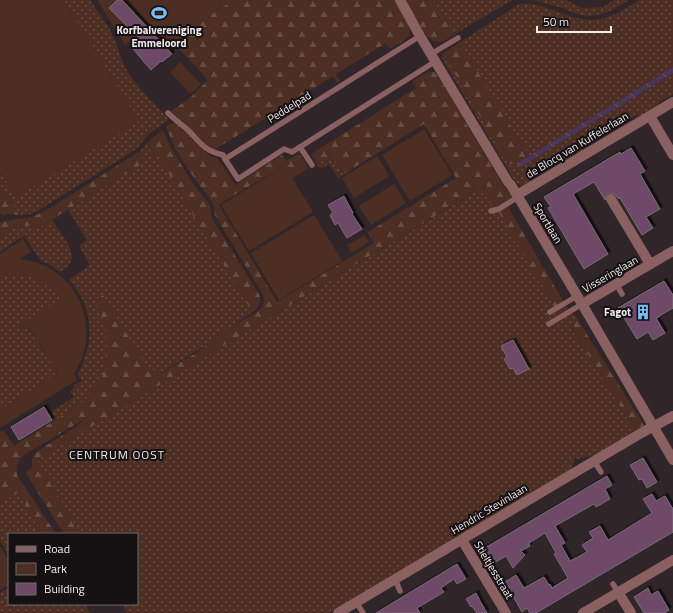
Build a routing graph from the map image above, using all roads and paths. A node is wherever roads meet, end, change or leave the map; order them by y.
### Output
1 (400, 0) edge
2 (420, 36) junction
3 (458, 38) dead end
4 (433, 58) junction
5 (673, 102) edge
6 (168, 113) dead end
7 (650, 116) junction
8 (300, 147) junction
9 (673, 154) edge
10 (225, 159) junction
11 (312, 166) dead end
12 (518, 196) junction
13 (612, 199) dead end
14 (491, 211) dead end
15 (673, 251) edge
16 (650, 264) junction
17 (616, 284) junction
18 (622, 294) dead end
19 (580, 300) junction
20 (550, 312) dead end
21 (549, 324) dead end
22 (673, 416) edge
23 (654, 427) junction
24 (673, 460) edge
25 (594, 461) junction
26 (601, 472) dead end
27 (462, 540) junction
28 (673, 560) edge
29 (396, 581) junction
30 (616, 588) junction
31 (402, 590) dead end
32 (356, 602) junction
33 (338, 613) edge
34 (363, 613) edge
35 (506, 613) edge
36 (583, 613) edge
37 (631, 613) edge

1 - 2 street, Sportlaan
2 - 4 street, Sportlaan
2 - 10 lane, Peddelpad
3 - 4 lane
4 - 8 lane
4 - 12 street, Sportlaan
5 - 7 street, de Blocq van Kuffelerlaan
6 - 10 lane
7 - 9 street
7 - 12 street, de Blocq van Kuffelerlaan
8 - 10 lane
8 - 11 lane
12 - 14 lane
12 - 19 street, Sportlaan
13 - 16 street, Visseringlaan
15 - 16 street, Visseringlaan
16 - 17 street, Visseringlaan
17 - 18 lane
17 - 19 street, Visseringlaan
19 - 20 lane
19 - 21 lane
19 - 23 street, Sportlaan
22 - 23 street, Hendric Stevinlaan
23 - 24 street, Sportlaan
23 - 25 street, Hendric Stevinlaan
25 - 26 lane
25 - 27 street, Hendric Stevinlaan
27 - 29 street, Hendric Stevinlaan
27 - 35 street, Stieltjesstraat
28 - 30 street
29 - 31 lane
29 - 32 street, Hendric Stevinlaan
30 - 36 street
30 - 37 street
32 - 33 street, Hendric Stevinlaan
32 - 34 lane

